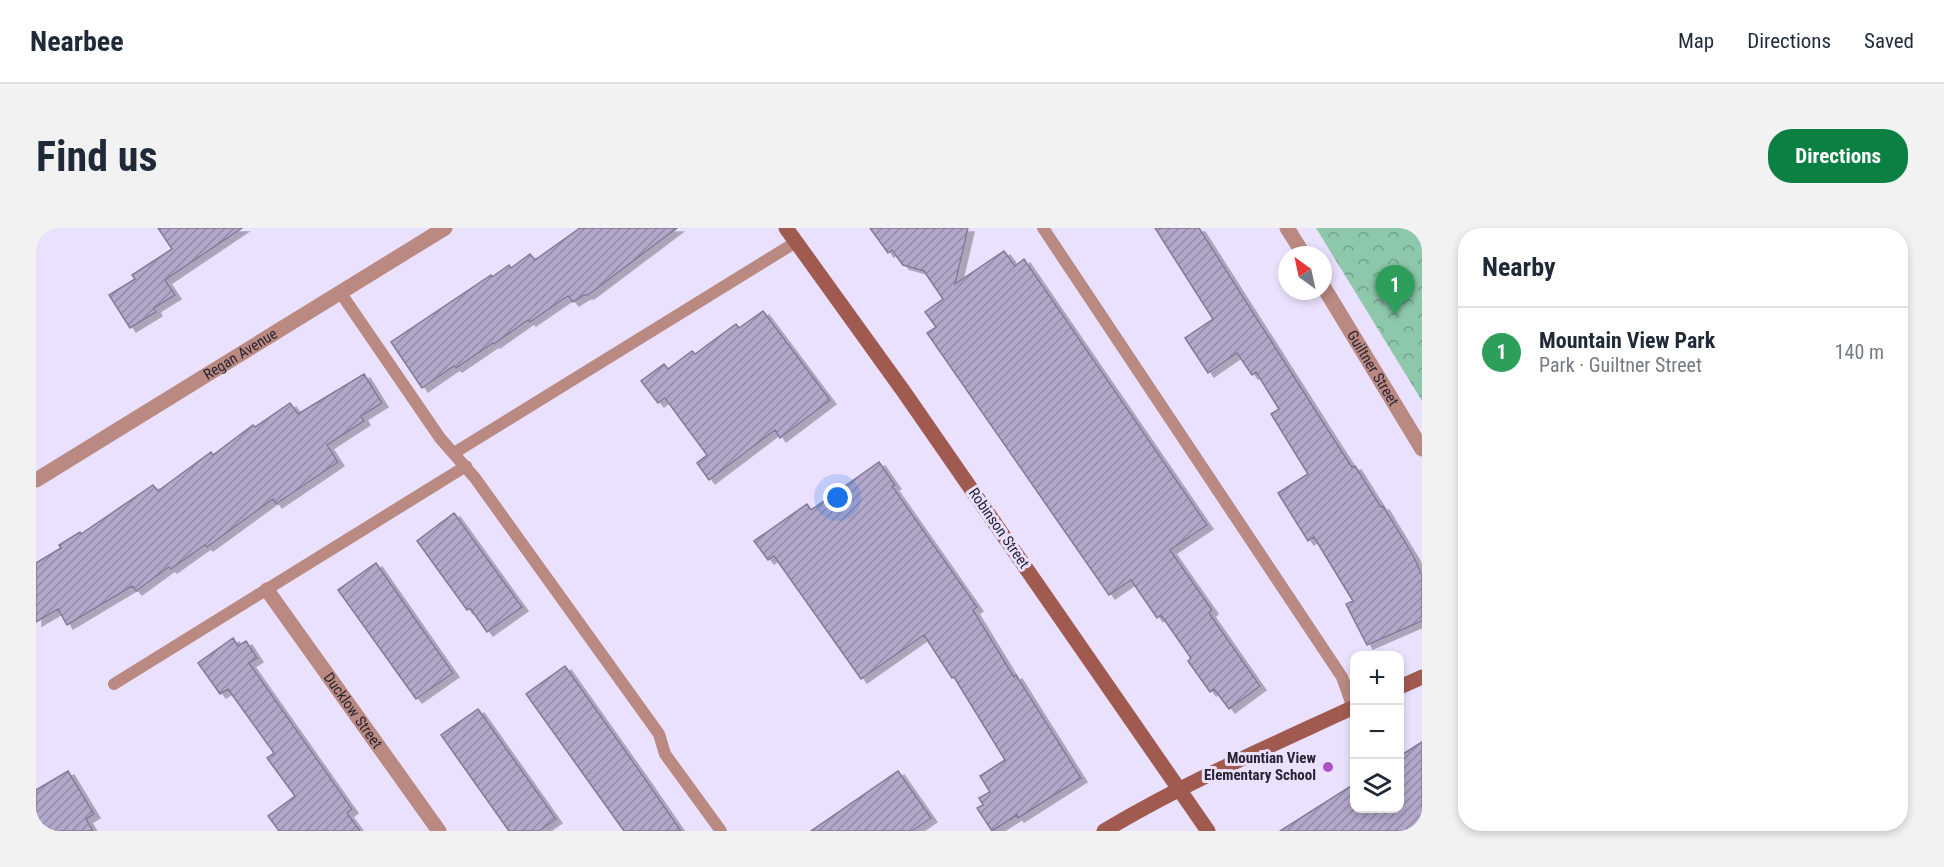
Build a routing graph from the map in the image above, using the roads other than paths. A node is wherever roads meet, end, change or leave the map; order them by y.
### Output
1 (445, 228) edge
2 (786, 228) edge
3 (1043, 228) edge
4 (1287, 228) edge
5 (796, 242) junction
6 (1298, 246) edge
7 (340, 292) junction
8 (1332, 300) edge
9 (1422, 449) edge
10 (454, 453) junction
11 (466, 466) junction
12 (36, 480) edge
13 (267, 590) junction
14 (1422, 677) edge
15 (114, 684) dead end
16 (1404, 685) edge
17 (1353, 705) edge
18 (1350, 710) edge
19 (1180, 789) junction
20 (439, 831) edge
21 (721, 831) edge
22 (1104, 831) edge
23 (1208, 831) edge

1 - 7 street, Regan Avenue
2 - 5 street, Robinson Street
3 - 17 lane
4 - 6 street
5 - 10 lane
5 - 19 street, Robinson Street
7 - 10 lane
7 - 12 street, Regan Avenue
8 - 9 street, Guiltner Street
10 - 11 lane
11 - 13 lane
11 - 21 lane
13 - 15 lane
13 - 20 street, Ducklow Street
14 - 16 street
18 - 19 street
19 - 22 street
19 - 23 street, Robinson Street

